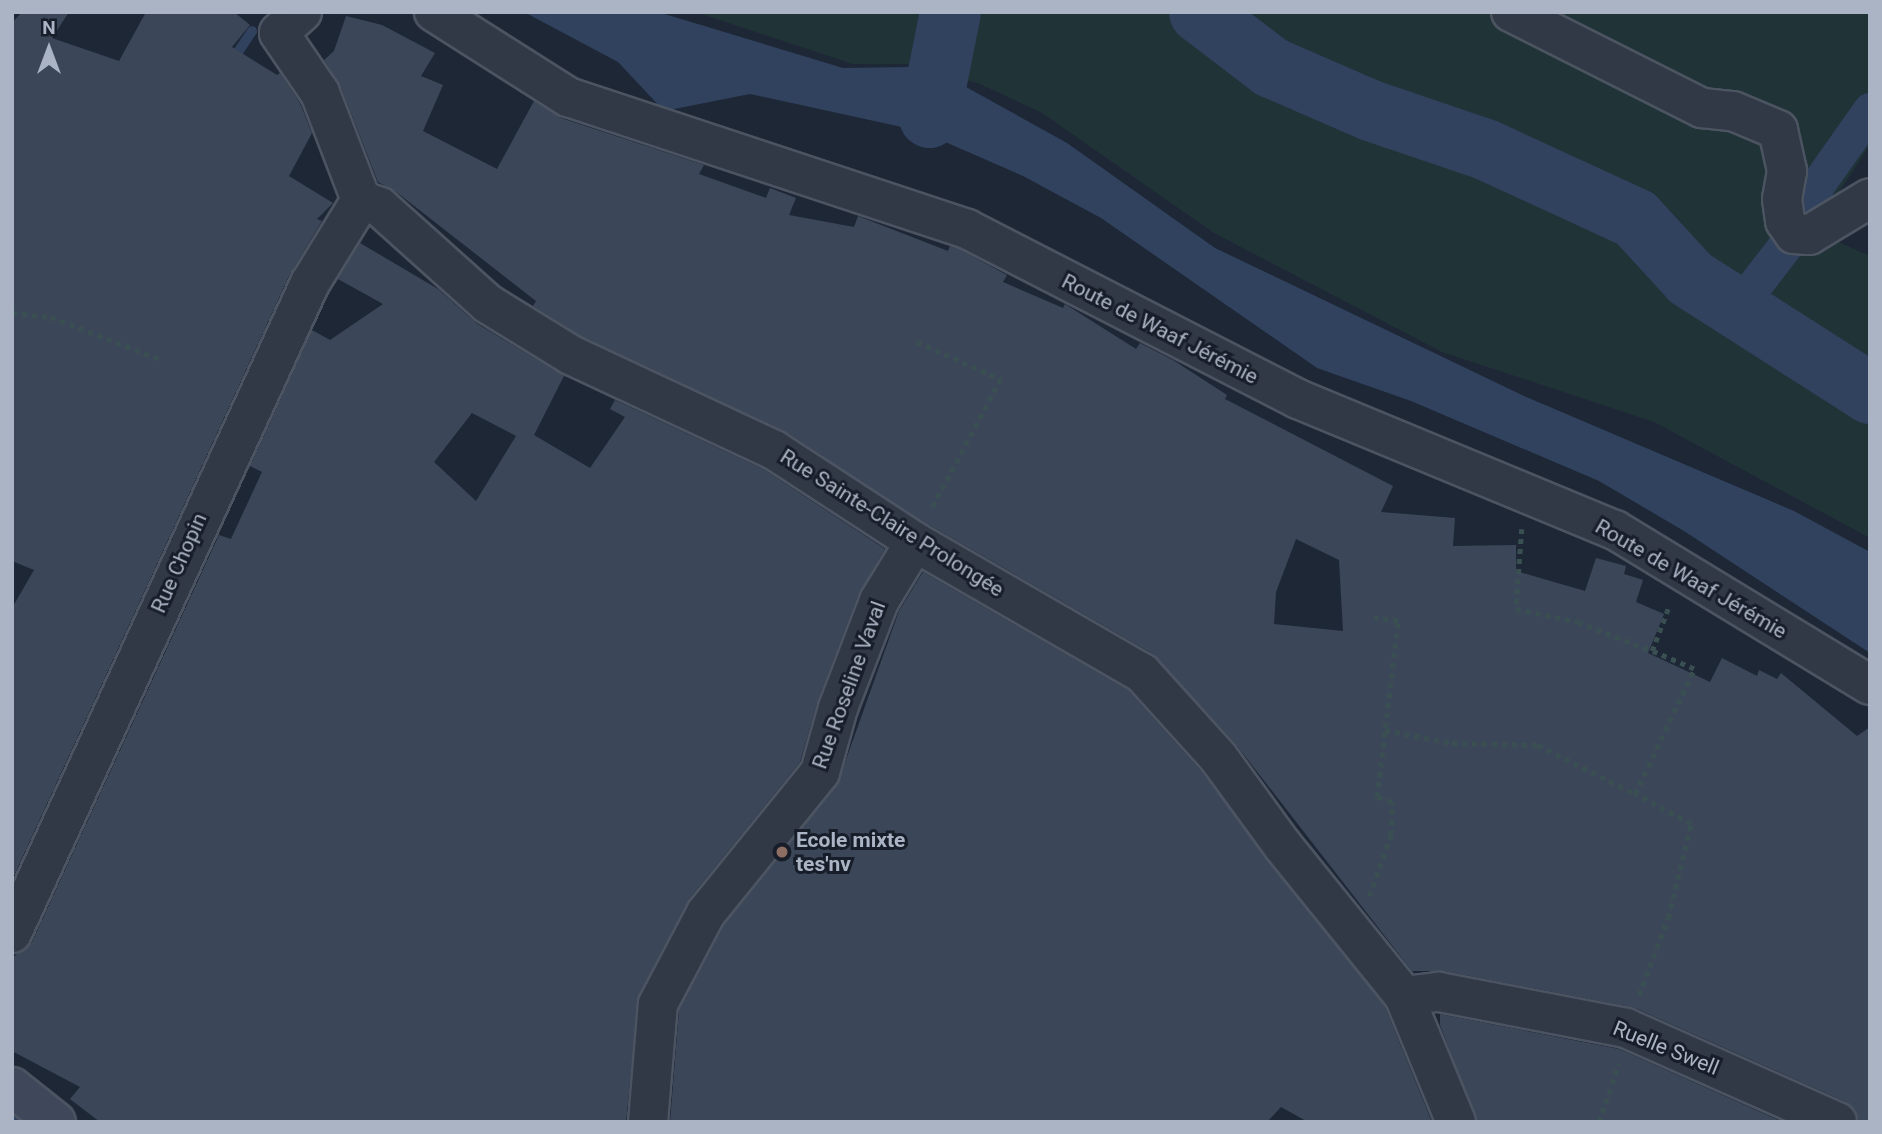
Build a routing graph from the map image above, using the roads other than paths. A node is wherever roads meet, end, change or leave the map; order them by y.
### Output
1 (302, 12) edge
2 (434, 12) edge
3 (1511, 12) edge
4 (1870, 198) edge
5 (361, 200) junction
6 (915, 542) junction
7 (1870, 685) edge
8 (12, 933) edge
9 (1404, 996) junction
10 (12, 1087) edge
11 (55, 1122) edge
12 (648, 1122) edge
13 (1456, 1122) edge
14 (1837, 1122) edge

1 - 5 street
2 - 7 street, Route de Waaf Jérémie
3 - 4 street
5 - 6 street, Rue Sainte-Claire Prolongée
5 - 8 street, Rue Chopin
6 - 9 street, Rue Sainte-Claire Prolongée
6 - 12 street, Rue Roseline Vaval
9 - 13 street, Rue Sainte-Claire Prolongée
9 - 14 street, Ruelle Swell
10 - 11 street

